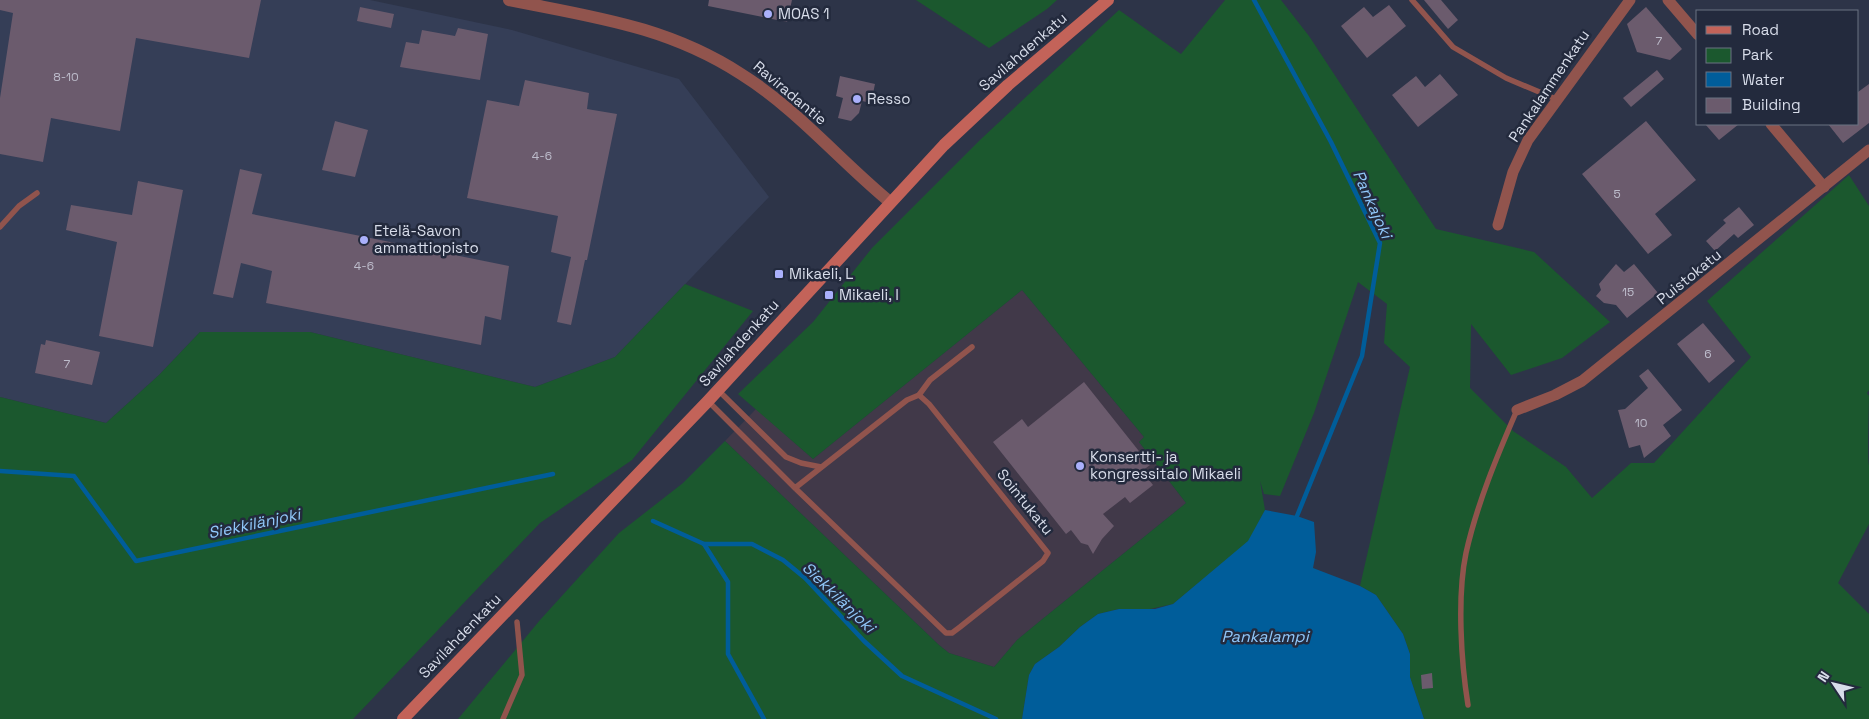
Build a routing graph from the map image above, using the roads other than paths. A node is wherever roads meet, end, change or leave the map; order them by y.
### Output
1 (509, 0) edge
2 (1108, 0) edge
3 (1412, 0) edge
4 (1630, 0) edge
5 (1668, 0) edge
6 (1696, 33) edge
7 (1556, 99) junction
8 (1772, 125) edge
9 (1869, 150) edge
10 (1824, 187) junction
11 (37, 193) dead end
12 (890, 202) junction
13 (1498, 225) dead end
14 (0, 227) edge
15 (972, 347) dead end
16 (718, 390) junction
17 (918, 395) junction
18 (708, 401) junction
19 (1517, 410) joint
20 (821, 467) junction
21 (795, 488) junction
22 (517, 622) dead end
23 (1468, 705) dead end
24 (403, 719) edge
25 (503, 719) edge

1 - 12 street, Raviradantie
2 - 12 main road, Savilahdenkatu
3 - 7 lane
4 - 7 street, Pankalammenkatu
5 - 6 street
7 - 13 street, Pankalammenkatu
8 - 10 street
9 - 10 street, Puistokatu
10 - 19 street, Puistokatu
11 - 14 lane
12 - 16 main road, Savilahdenkatu
15 - 17 lane
16 - 18 main road, Savilahdenkatu
16 - 20 lane
17 - 20 lane
17 - 21 lane, Sointukatu
18 - 21 lane, Sointukatu
18 - 24 main road, Savilahdenkatu
19 - 23 lane
20 - 21 lane
22 - 25 lane

